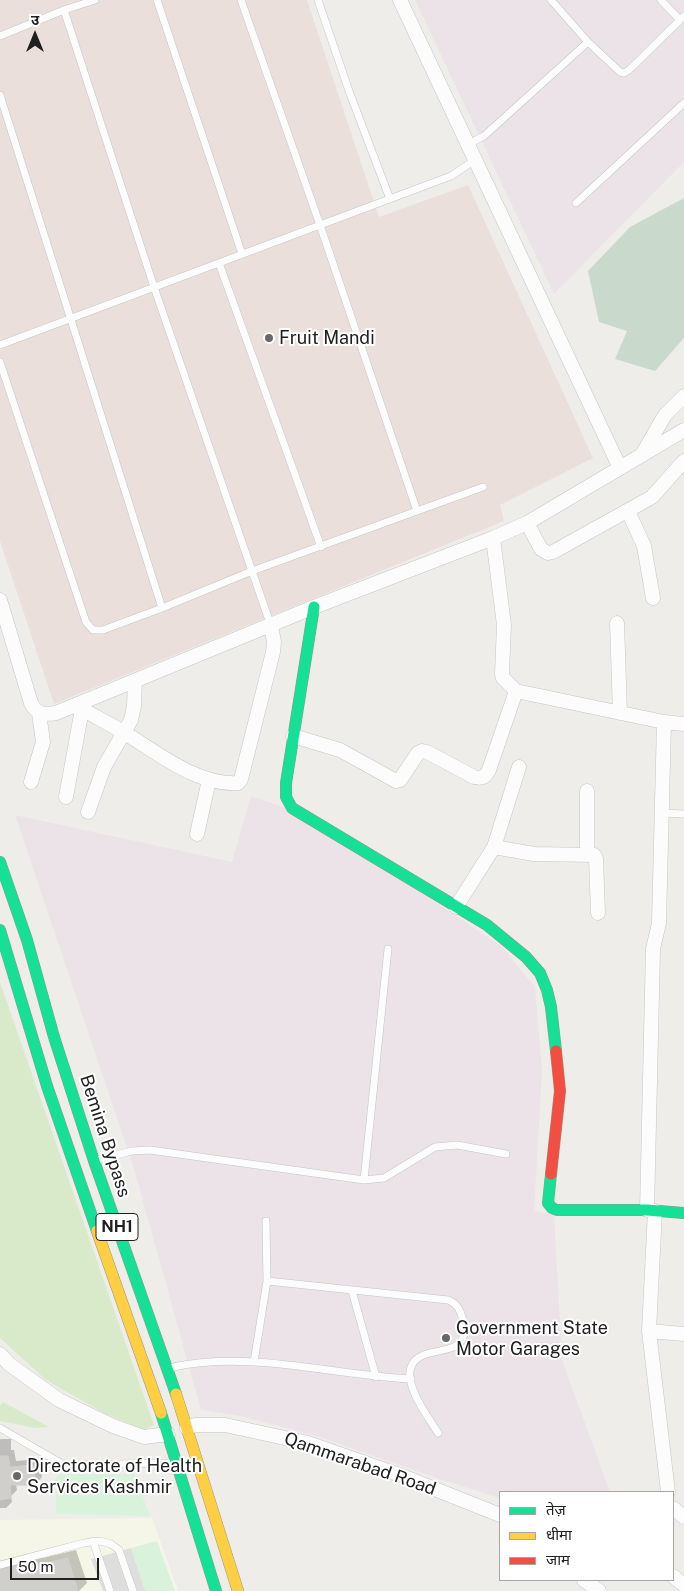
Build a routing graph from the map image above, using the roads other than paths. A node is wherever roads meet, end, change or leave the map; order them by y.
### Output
1 (95, 0) edge
2 (157, 0) edge
3 (241, 0) edge
4 (318, 0) edge
5 (400, 0) edge
6 (551, 0) edge
7 (661, 0) edge
8 (64, 10) junction
9 (682, 18) edge
10 (0, 36) edge
11 (588, 42) junction
12 (0, 95) edge
13 (684, 103) edge
14 (468, 144) junction
15 (475, 160) junction
16 (390, 199) junction
17 (576, 203) dead end
18 (320, 225) junction
19 (242, 254) junction
20 (219, 263) junction
21 (154, 287) junction
22 (70, 318) junction
23 (0, 345) edge
24 (0, 362) edge
25 (684, 396) edge
26 (684, 430) edge
27 (641, 456) junction
28 (684, 461) edge
29 (620, 468) junction
30 (483, 486) dead end
31 (417, 511) junction
32 (628, 511) junction
33 (527, 523) junction
34 (493, 538) junction
35 (321, 547) junction
36 (252, 571) junction
37 (652, 598) dead end
38 (0, 600) edge
39 (162, 608) junction
40 (314, 608) junction
41 (617, 622) dead end
42 (271, 626) junction
43 (135, 682) junction
44 (516, 691) junction
45 (79, 707) junction
46 (620, 712) junction
47 (39, 713) junction
48 (664, 722) junction
49 (684, 724) edge
50 (124, 732) junction
51 (293, 736) junction
52 (519, 767) dead end
53 (209, 780) junction
54 (31, 782) dead end
55 (587, 790) dead end
56 (66, 797) dead end
57 (88, 812) dead end
58 (662, 813) junction
59 (684, 814) edge
60 (197, 834) dead end
61 (494, 847) junction
62 (587, 855) junction
63 (0, 862) edge
64 (456, 907) junction
65 (598, 913) dead end
66 (0, 930) edge
67 (388, 949) dead end
68 (506, 1154) dead end
69 (94, 1161) junction
70 (364, 1180) junction
71 (651, 1210) junction
72 (684, 1213) edge
73 (266, 1221) dead end
74 (266, 1281) junction
75 (352, 1291) junction
76 (650, 1331) junction
77 (684, 1334) edge
78 (0, 1354) edge
79 (254, 1362) junction
80 (168, 1368) junction
81 (376, 1377) junction
82 (411, 1379) junction
83 (0, 1428) edge
84 (187, 1428) junction
85 (168, 1434) junction
86 (438, 1434) dead end
87 (176, 1463) junction
88 (668, 1491) edge
89 (674, 1508) edge
90 (499, 1515) edge
91 (684, 1517) edge
92 (93, 1541) junction
93 (0, 1565) edge
94 (674, 1577) edge
95 (585, 1581) edge
96 (684, 1585) edge
97 (110, 1591) edge
98 (133, 1591) edge
99 (216, 1591) edge
100 (238, 1591) edge
101 (599, 1591) edge

1 - 8 lane
2 - 19 lane
3 - 18 lane
4 - 16 lane
5 - 14 street
6 - 11 lane
7 - 9 lane
8 - 10 lane
8 - 21 lane
9 - 11 lane
11 - 14 lane
12 - 22 lane
13 - 17 lane
14 - 15 street
15 - 16 lane
15 - 29 street
16 - 18 lane
18 - 19 lane
18 - 31 lane
19 - 20 lane
20 - 21 lane
20 - 35 lane
21 - 22 lane
21 - 36 lane
22 - 23 lane
22 - 39 lane
24 - 39 lane
25 - 27 street
26 - 27 street
27 - 29 street
28 - 32 street
29 - 33 street
30 - 31 lane
31 - 35 lane
32 - 33 street
32 - 37 street
33 - 34 street
34 - 40 street
34 - 44 street
35 - 36 lane
36 - 39 lane
36 - 42 lane
38 - 47 street
40 - 42 street
40 - 51 main road
41 - 46 street
42 - 43 street
42 - 53 street
43 - 45 street
43 - 50 street
44 - 46 street
44 - 51 street
45 - 47 street
45 - 50 street
45 - 56 street
46 - 48 street
47 - 54 street
48 - 49 street
48 - 58 street
50 - 53 street
50 - 57 street
51 - 64 main road
52 - 61 street
53 - 60 street
55 - 62 street
58 - 59 lane
58 - 71 street
61 - 62 street
61 - 64 street
62 - 65 street
63 - 69 main road, Bemina Bypass / NH1
64 - 71 main road
66 - 85 main road, Bemina Bypass / NH1
67 - 70 lane
68 - 70 lane
69 - 70 lane
69 - 80 main road, Bemina Bypass / NH1
71 - 72 main road
71 - 76 street
73 - 74 lane
74 - 75 lane
74 - 79 lane
75 - 81 lane
75 - 82 lane
76 - 77 street
76 - 88 street
78 - 85 street
79 - 80 lane
79 - 81 lane
80 - 84 main road, Bemina Bypass / NH1
81 - 82 lane
82 - 86 lane
83 - 87 lane
84 - 90 street, Qammarabad Road
84 - 100 main road, Bemina Bypass / NH1
85 - 87 main road, Bemina Bypass / NH1
87 - 99 main road, Bemina Bypass / NH1
89 - 91 street
92 - 93 lane
92 - 97 lane
92 - 98 lane
94 - 96 street
95 - 101 street

